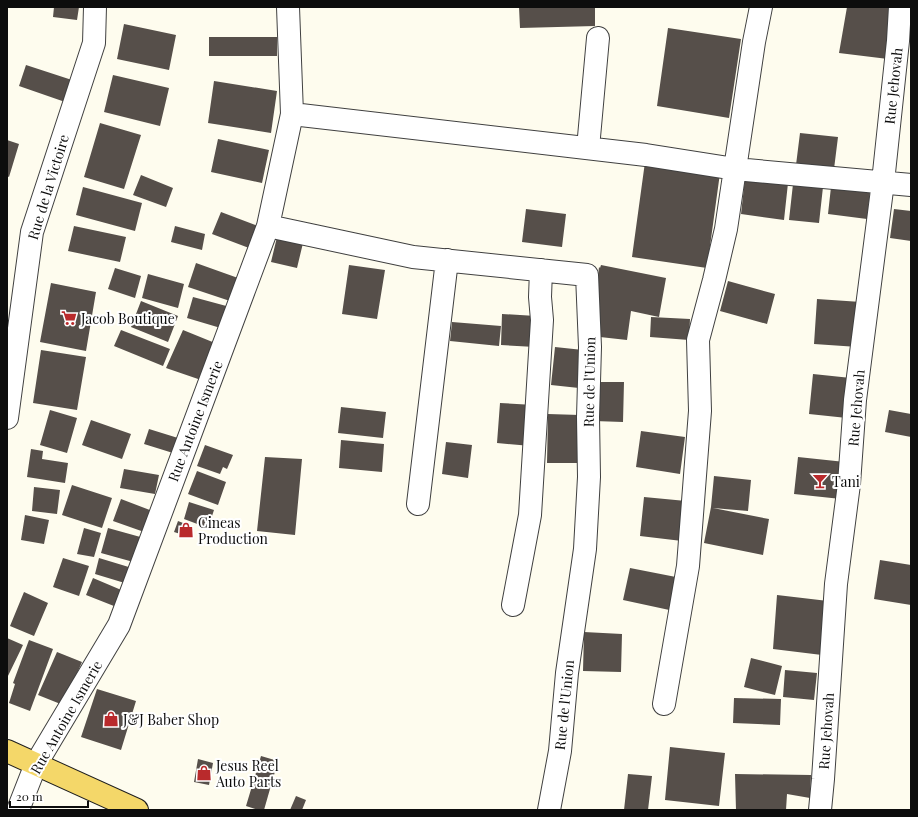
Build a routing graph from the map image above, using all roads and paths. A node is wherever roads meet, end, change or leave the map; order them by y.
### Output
1 (95, 7) edge
2 (288, 7) edge
3 (761, 7) edge
4 (900, 7) edge
5 (598, 38) dead end
6 (903, 72) edge
7 (292, 114) junction
8 (588, 148) junction
9 (735, 168) junction
10 (883, 182) junction
11 (911, 185) edge
12 (268, 226) junction
13 (447, 260) junction
14 (541, 270) junction
15 (7, 418) edge
16 (418, 504) dead end
17 (513, 605) dead end
18 (664, 704) dead end
19 (7, 751) edge
20 (36, 764) junction
21 (18, 810) edge
22 (137, 810) edge
23 (549, 810) edge
24 (820, 810) edge

1 - 15 street, Rue de la Victoire
2 - 7 street, Rue Antoine Ismerie
3 - 9 street
4 - 6 street, Rue Jehovah
5 - 8 street
6 - 10 street, Rue Jehovah
7 - 8 street
7 - 12 street, Rue Antoine Ismerie
8 - 9 street
9 - 10 street
9 - 18 street
10 - 11 street
10 - 24 street, Rue Jehovah
12 - 13 street, Rue de l'Union
12 - 20 street, Rue Antoine Ismerie
13 - 14 street, Rue de l'Union
13 - 16 street
14 - 17 street
14 - 23 street, Rue de l'Union
19 - 20 main road
20 - 21 street, Rue Antoine Ismerie
20 - 22 main road

